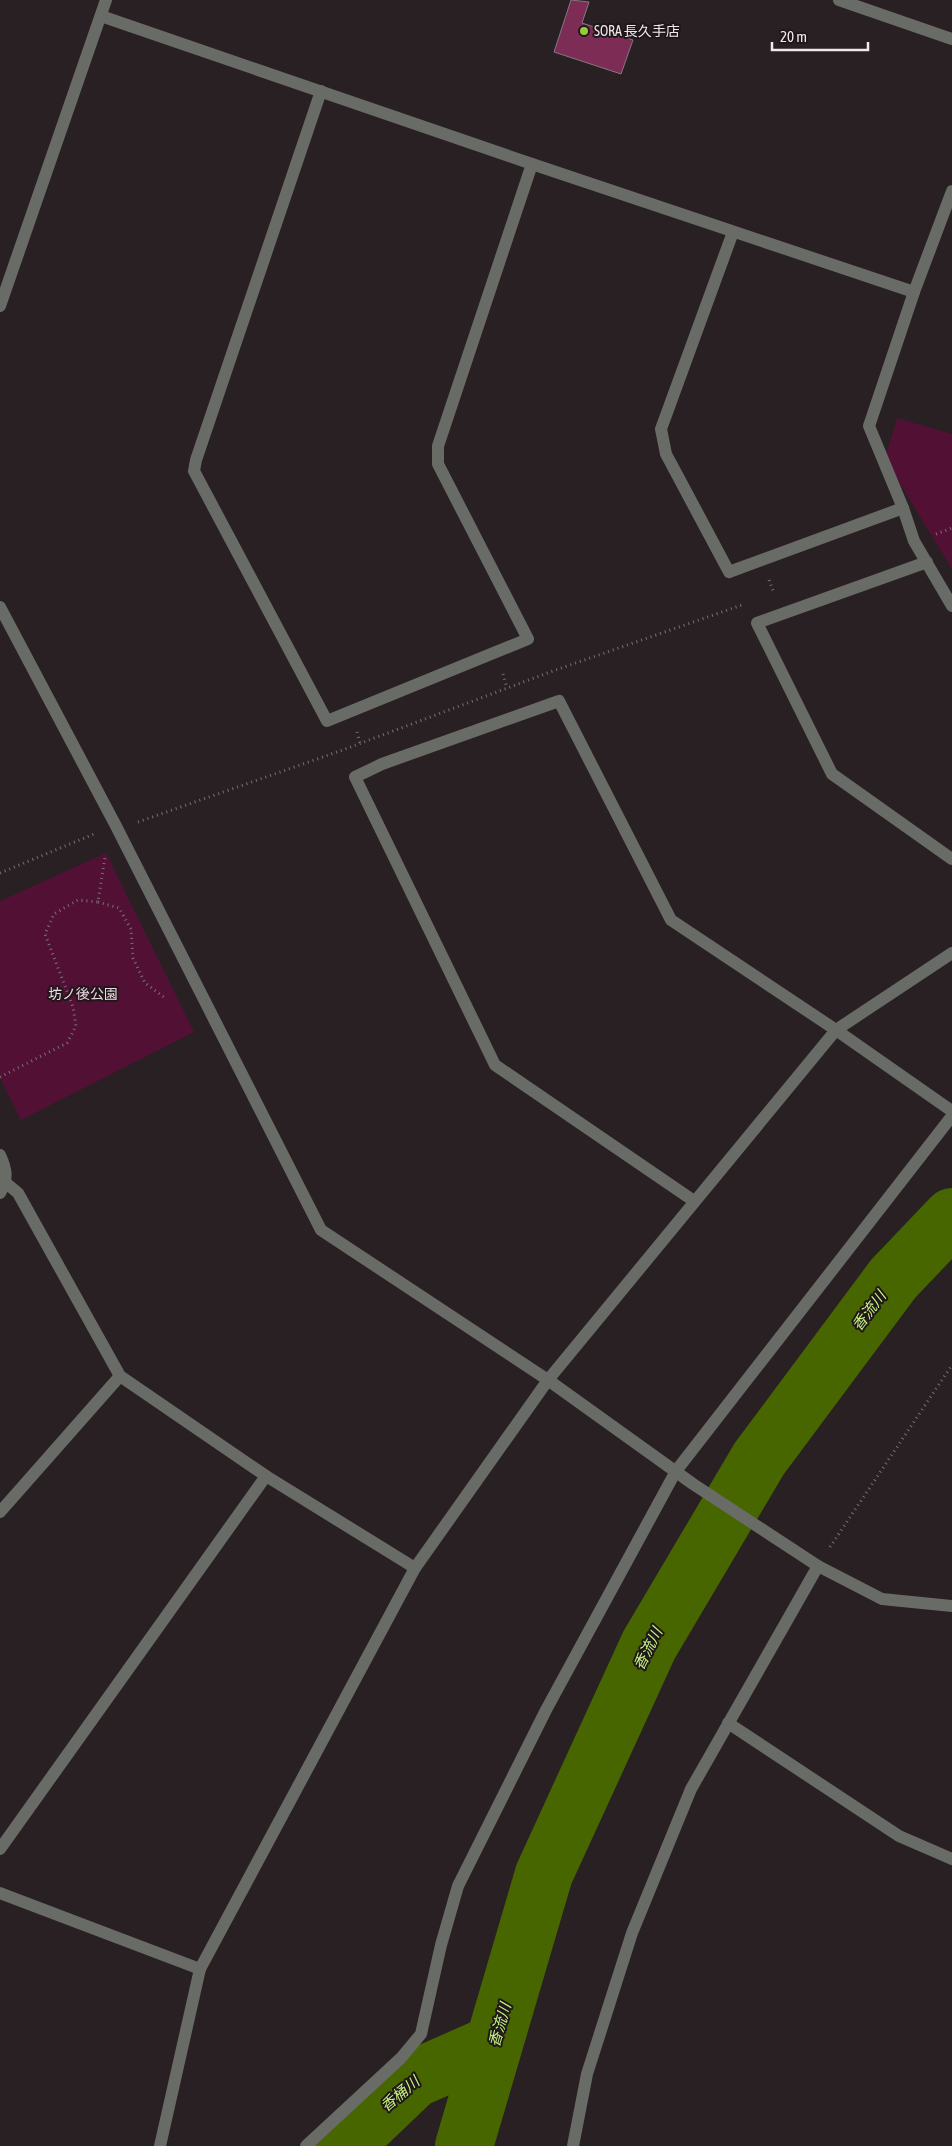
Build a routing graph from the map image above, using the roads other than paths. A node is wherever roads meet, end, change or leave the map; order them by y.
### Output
1 (106, 0) edge
2 (839, 0) edge
3 (101, 16) junction
4 (952, 39) edge
5 (321, 91) junction
6 (532, 164) junction
7 (952, 191) edge
8 (733, 232) junction
9 (5, 276) edge
10 (914, 292) junction
11 (0, 306) edge
12 (903, 508) junction
13 (927, 562) junction
14 (0, 606) edge
15 (952, 606) edge
16 (952, 859) edge
17 (952, 953) edge
18 (836, 1030) junction
19 (952, 1111) edge
20 (952, 1116) edge
21 (0, 1155) edge
22 (3, 1188) edge
23 (694, 1201) junction
24 (120, 1376) junction
25 (548, 1380) junction
26 (676, 1471) junction
27 (266, 1476) junction
28 (0, 1512) edge
29 (818, 1566) junction
30 (415, 1568) junction
31 (952, 1606) edge
32 (728, 1723) junction
33 (0, 1849) edge
34 (952, 1859) edge
35 (0, 1892) edge
36 (200, 1969) junction
37 (160, 2146) edge
38 (306, 2146) edge
39 (573, 2146) edge

1 - 3 street
2 - 4 street
3 - 5 street
3 - 9 street
5 - 6 street
5 - 6 street
6 - 8 street
7 - 10 street
8 - 10 street
8 - 12 street
9 - 11 street
10 - 12 street
12 - 13 street
13 - 15 street
13 - 16 street
14 - 25 street
17 - 18 street
18 - 19 street
18 - 23 street
18 - 23 street
20 - 26 street
21 - 22 street
22 - 24 street
23 - 25 street
24 - 27 street
24 - 28 street
25 - 26 street
25 - 30 street
26 - 29 street
26 - 38 street
27 - 30 street
27 - 33 street
29 - 31 street
29 - 32 street
30 - 36 street
32 - 34 street
32 - 39 street
35 - 36 street
36 - 37 street

